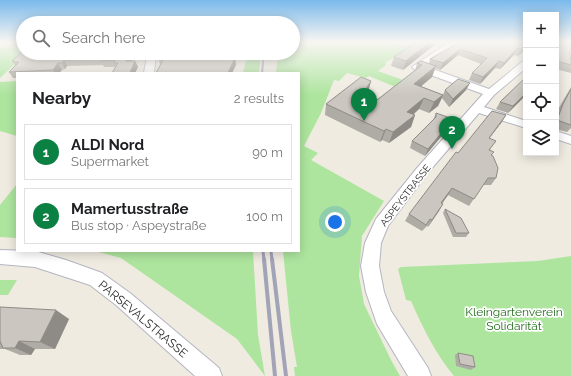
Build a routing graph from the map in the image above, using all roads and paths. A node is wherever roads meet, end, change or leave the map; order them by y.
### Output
1 (151, 60) edge
2 (428, 60) edge
3 (523, 66) edge
4 (149, 72) edge
5 (490, 93) junction
6 (476, 108) junction
7 (523, 124) edge
8 (559, 136) edge
9 (571, 140) edge
10 (0, 257) edge
11 (211, 376) edge
12 (420, 376) edge

1 - 4 street
2 - 5 street
3 - 5 street, ASPEYSTRASSE
5 - 6 street, ASPEYSTRASSE
6 - 7 street
6 - 12 street, ASPEYSTRASSE
8 - 9 street
10 - 11 street, PARSEVALSTRASSE

